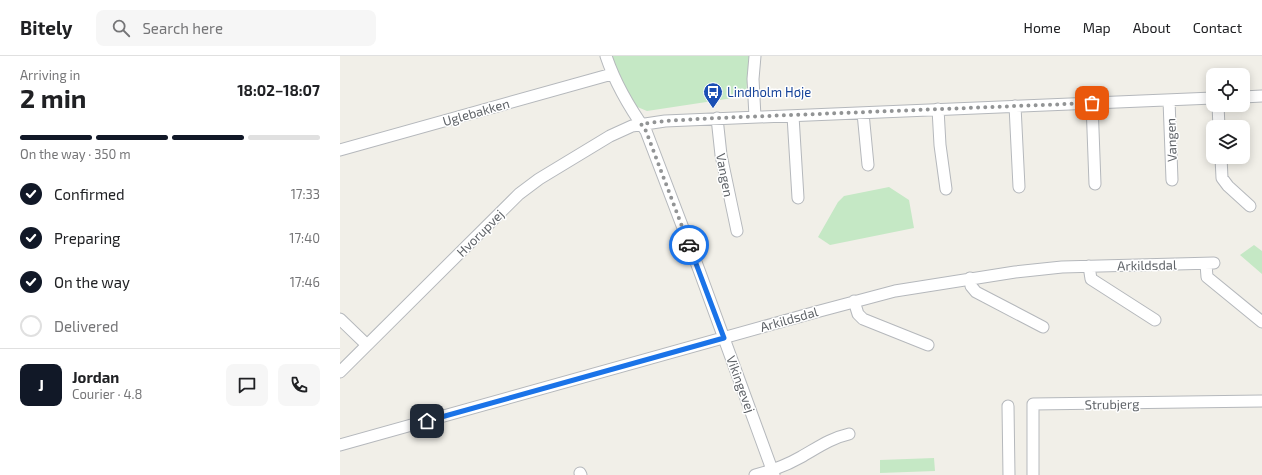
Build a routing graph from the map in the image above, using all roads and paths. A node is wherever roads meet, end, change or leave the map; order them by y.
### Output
1 (606, 56) edge
2 (755, 56) edge
3 (612, 74) junction
4 (1262, 96) edge
5 (1250, 97) edge
6 (1206, 98) edge
7 (1169, 100) junction
8 (1092, 103) junction
9 (1015, 106) junction
10 (938, 109) junction
11 (863, 113) junction
12 (793, 116) junction
13 (755, 117) junction
14 (717, 118) junction
15 (641, 124) junction
16 (340, 150) edge
17 (1221, 164) edge
18 (868, 165) dead end
19 (1172, 180) dead end
20 (1095, 184) dead end
21 (1019, 187) dead end
22 (946, 189) dead end
23 (798, 198) dead end
24 (1250, 206) dead end
25 (737, 231) dead end
26 (1089, 266) junction
27 (970, 278) junction
28 (854, 301) junction
29 (340, 319) edge
30 (1155, 320) dead end
31 (1262, 322) edge
32 (1043, 327) dead end
33 (724, 338) junction
34 (366, 345) junction
35 (928, 346) dead end
36 (340, 372) edge
37 (1262, 401) edge
38 (1008, 406) dead end
39 (849, 434) dead end
40 (340, 445) edge
41 (773, 473) edge
42 (755, 475) edge
43 (1009, 475) edge
44 (1034, 475) edge

1 - 3 street, Vikingevej
2 - 13 street
3 - 15 street, Vikingevej
3 - 16 street, Uglebakken
4 - 5 street
6 - 7 street, Vangen
7 - 8 street, Vangen
7 - 19 street, Vangen
8 - 9 street, Vangen
8 - 20 street
9 - 10 street, Vangen
9 - 21 street
10 - 11 street, Vangen
10 - 22 street
11 - 12 street, Vangen
11 - 18 street
12 - 13 street, Vangen
12 - 23 street
13 - 14 street, Vangen
14 - 15 street, Vangen
14 - 25 street, Vangen
15 - 33 street, Vikingevej
15 - 34 street, Hvorupvej
17 - 24 street
26 - 27 street, Arkildsdal
26 - 30 street, Arkildsdal
26 - 31 street, Arkildsdal
27 - 28 street, Arkildsdal
27 - 32 street
28 - 33 street, Arkildsdal
28 - 35 street
29 - 34 street
33 - 40 street, Arkildsdal
33 - 41 street, Vikingevej
34 - 36 street, Hvorupvej
37 - 44 street, Strubjerg
38 - 43 street
39 - 41 street
41 - 42 street

